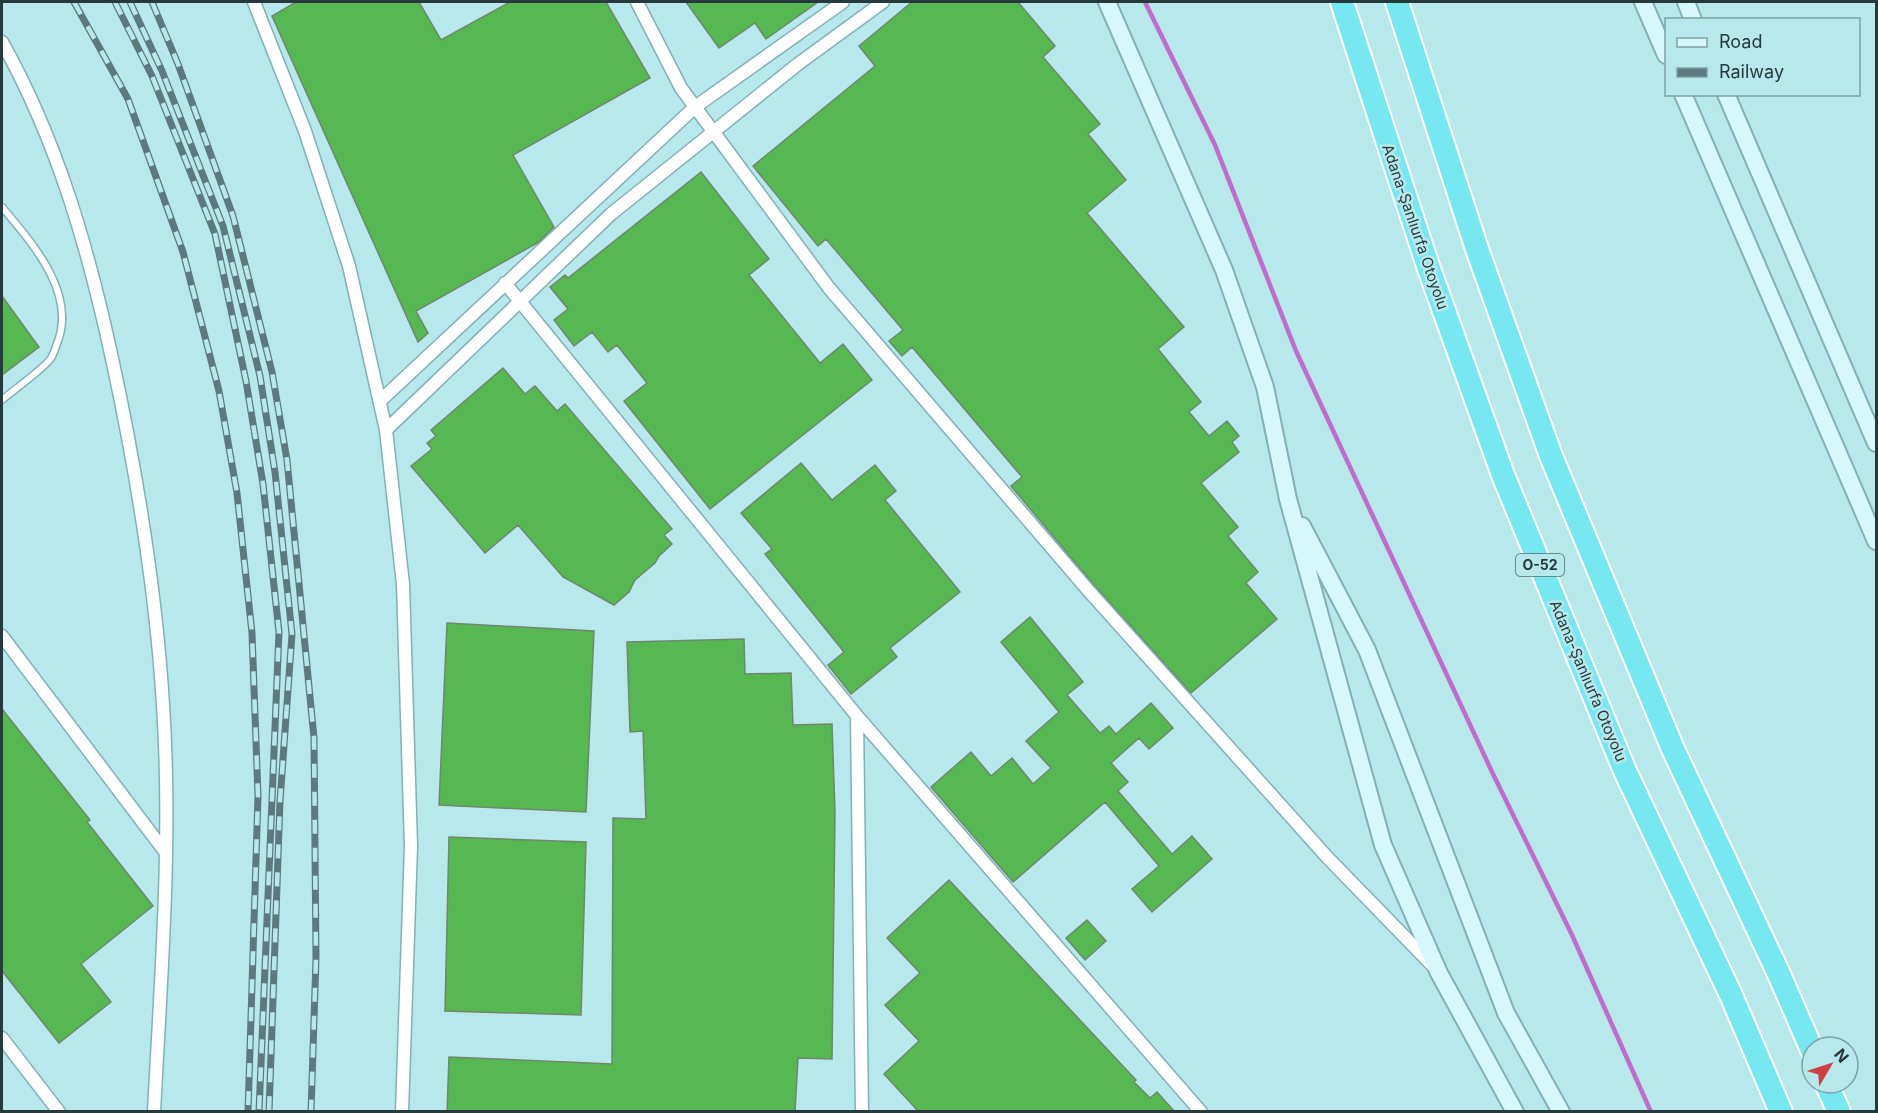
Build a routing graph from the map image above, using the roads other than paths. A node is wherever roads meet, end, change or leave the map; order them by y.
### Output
1 (254, 2) edge
2 (637, 2) edge
3 (843, 2) edge
4 (883, 2) edge
5 (1107, 2) edge
6 (1342, 2) edge
7 (1396, 2) edge
8 (1643, 2) edge
9 (1686, 2) edge
10 (1693, 18) edge
11 (2, 42) edge
12 (1665, 53) edge
13 (1684, 96) edge
14 (1727, 96) edge
15 (695, 107) junction
16 (712, 131) junction
17 (2, 207) edge
18 (505, 284) junction
19 (519, 301) junction
20 (2, 400) edge
21 (380, 401) junction
22 (386, 430) junction
23 (1876, 443) edge
24 (1288, 499) junction
25 (1876, 541) edge
26 (2, 636) edge
27 (856, 716) junction
28 (166, 853) junction
29 (1439, 973) junction
30 (1805, 1035) edge
31 (2, 1038) edge
32 (1831, 1095) edge
33 (59, 1112) edge
34 (154, 1112) edge
35 (402, 1112) edge
36 (862, 1112) edge
37 (1202, 1112) edge
38 (1515, 1112) edge
39 (1561, 1112) edge
40 (1780, 1112) edge
41 (1839, 1112) edge

1 - 21 street
2 - 15 street
3 - 15 street
4 - 16 street
5 - 24 main road
6 - 40 highway, Adana-Şanlıurfa Otoyolu / O-52
7 - 30 highway
8 - 12 main road
9 - 10 main road
11 - 28 street
13 - 25 main road
14 - 23 main road
15 - 16 street
15 - 18 street
16 - 19 street
16 - 29 street
17 - 20 lane
18 - 19 street
18 - 21 street
19 - 22 street
19 - 27 street
21 - 22 street
22 - 35 street
24 - 29 main road
24 - 39 main road
26 - 28 street
27 - 36 street
27 - 37 street
28 - 34 street
29 - 38 main road
31 - 33 street
32 - 41 highway

